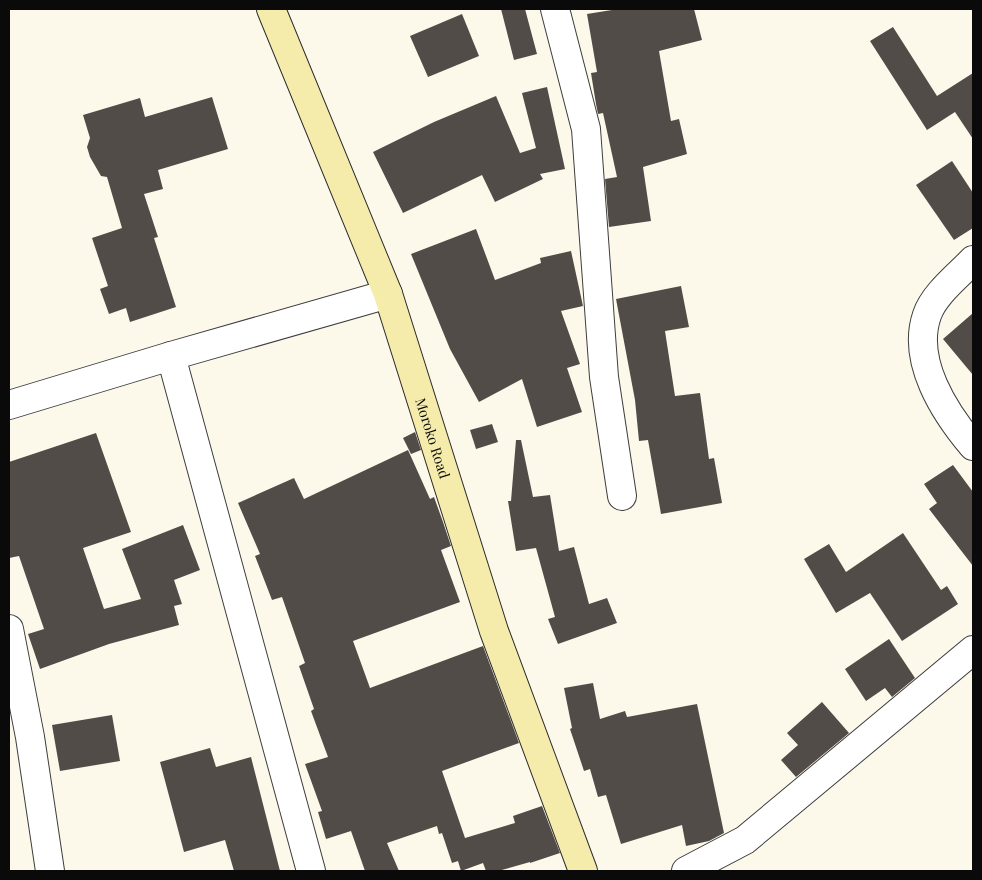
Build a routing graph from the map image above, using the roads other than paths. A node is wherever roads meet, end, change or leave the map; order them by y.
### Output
1 (271, 9) edge
2 (555, 9) edge
3 (973, 260) edge
4 (388, 294) junction
5 (170, 356) junction
6 (9, 405) edge
7 (973, 446) edge
8 (622, 496) dead end
9 (9, 629) edge
10 (973, 650) edge
11 (50, 871) edge
12 (311, 871) edge
13 (583, 871) edge
14 (686, 871) edge

1 - 4 street, Moroko Road
2 - 8 street
3 - 7 street
4 - 5 street
4 - 13 street, Moroko Road
5 - 6 street
5 - 12 street
9 - 11 street
10 - 14 street

